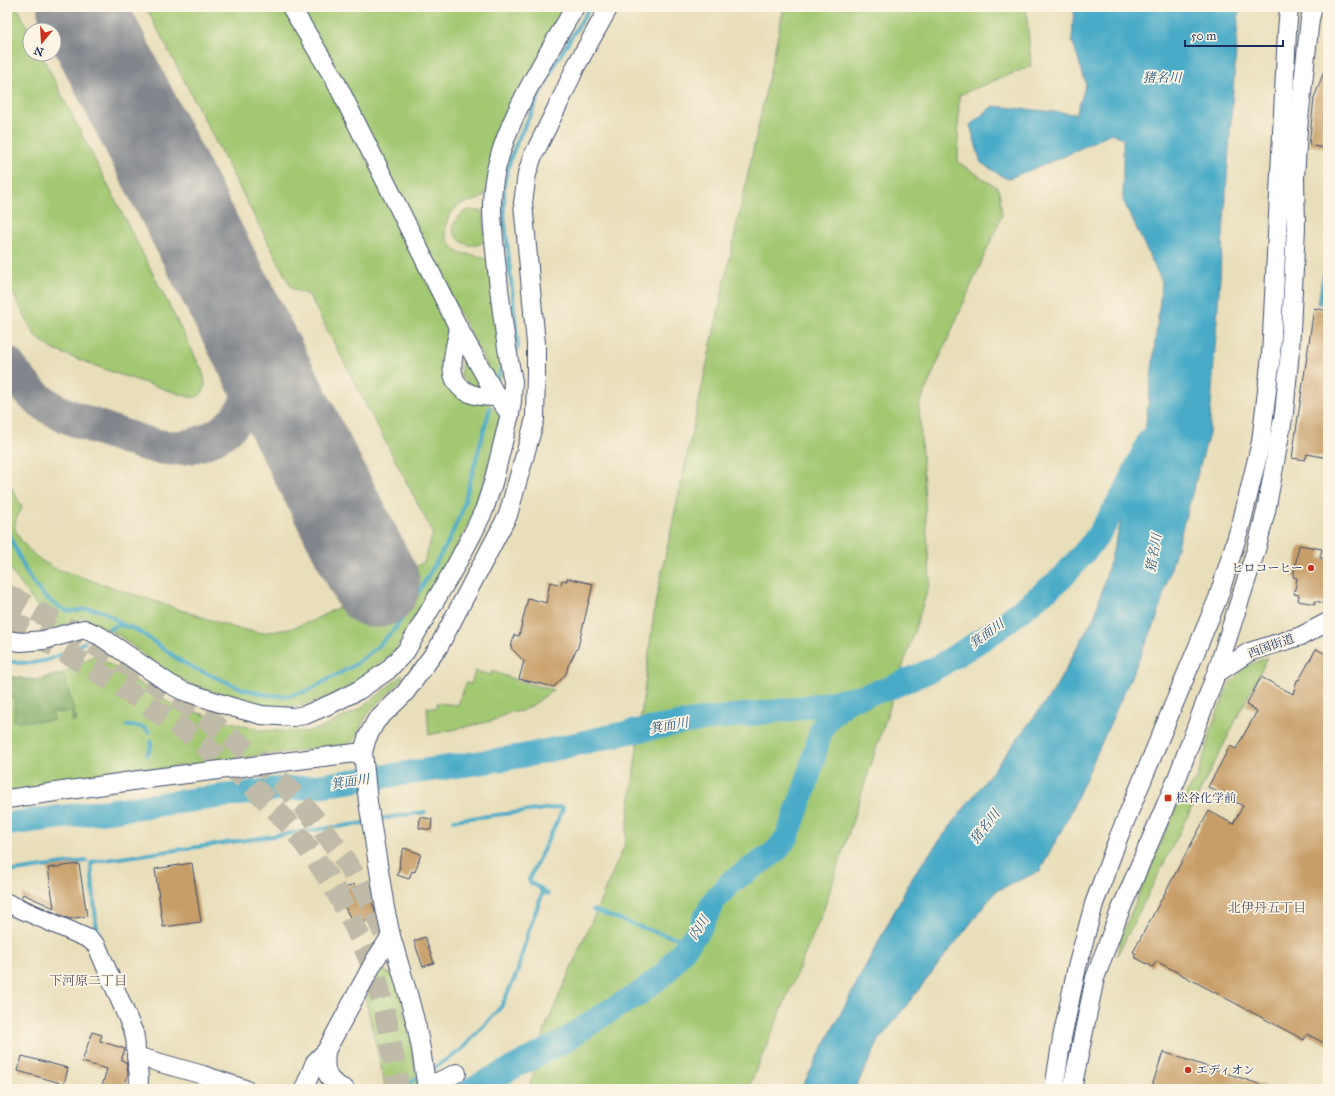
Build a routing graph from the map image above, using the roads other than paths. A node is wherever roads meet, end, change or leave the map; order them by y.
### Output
1 (292, 7) edge
2 (575, 7) edge
3 (608, 7) edge
4 (1289, 7) edge
5 (1313, 7) edge
6 (459, 329) junction
7 (497, 397) junction
8 (510, 414) junction
9 (1328, 622) edge
10 (1232, 624) junction
11 (7, 640) edge
12 (1249, 652) junction
13 (1216, 674) junction
14 (363, 755) junction
15 (7, 799) edge
16 (7, 902) edge
17 (391, 936) junction
18 (326, 1051) junction
19 (136, 1056) junction
20 (1075, 1071) junction
21 (457, 1073) dead end
22 (201, 1082) edge
23 (426, 1088) edge
24 (138, 1089) edge
25 (245, 1089) edge
26 (304, 1089) edge
27 (345, 1089) edge
28 (1054, 1089) edge
29 (1072, 1089) edge
30 (1075, 1089) edge

1 - 6 street
2 - 8 street
3 - 14 street
4 - 28 street
5 - 10 street
6 - 7 street
6 - 7 street
7 - 8 street
8 - 11 street
9 - 12 street, 西国街道
10 - 12 street
10 - 13 street
12 - 13 street, 西国街道
13 - 20 street
14 - 15 street
14 - 17 street
16 - 19 street
17 - 18 street
17 - 23 street
18 - 26 street
18 - 27 street
19 - 22 street
19 - 24 street
20 - 29 street
20 - 30 street
21 - 23 street
22 - 25 street

